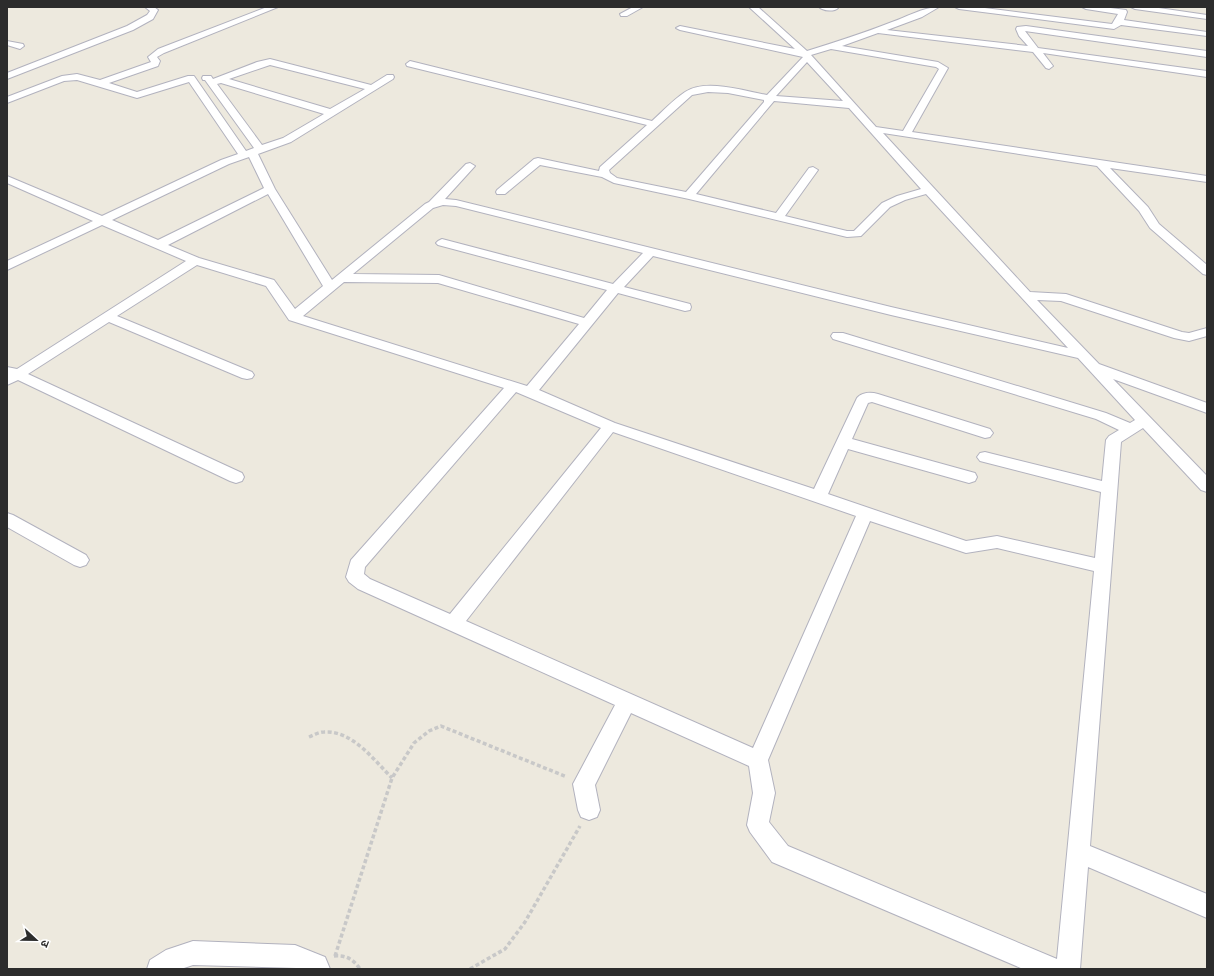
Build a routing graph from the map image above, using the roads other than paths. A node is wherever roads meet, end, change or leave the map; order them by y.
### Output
1 (149, 7) edge
2 (274, 7) edge
3 (639, 7) edge
4 (753, 7) edge
5 (824, 7) edge
6 (935, 7) edge
7 (959, 7) edge
8 (1086, 7) edge
9 (1135, 7) edge
10 (834, 8) dead end
11 (1124, 9) edge
12 (624, 14) dead end
13 (1207, 17) edge
14 (1119, 22) junction
15 (680, 28) dead end
16 (877, 30) junction
17 (1207, 34) edge
18 (7, 42) edge
19 (20, 46) dead end
20 (830, 47) junction
21 (1093, 47) junction
22 (1036, 50) junction
23 (1207, 54) edge
24 (806, 55) junction
25 (410, 64) dead end
26 (1049, 66) dead end
27 (1207, 74) edge
28 (7, 76) edge
29 (188, 77) junction
30 (390, 77) dead end
31 (222, 80) junction
32 (100, 83) junction
33 (212, 83) junction
34 (373, 88) junction
35 (769, 98) junction
36 (7, 100) edge
37 (851, 105) junction
38 (332, 113) junction
39 (654, 124) junction
40 (873, 129) junction
41 (906, 134) junction
42 (252, 152) junction
43 (1101, 164) junction
44 (470, 166) dead end
45 (813, 170) dead end
46 (605, 175) junction
47 (7, 179) edge
48 (1207, 179) edge
49 (20, 185) junction
50 (270, 189) junction
51 (7, 190) edge
52 (928, 190) junction
53 (501, 192) dead end
54 (689, 196) junction
55 (433, 204) junction
56 (778, 218) junction
57 (103, 220) junction
58 (442, 243) dead end
59 (158, 245) junction
60 (650, 252) junction
61 (195, 261) junction
62 (7, 266) edge
63 (1207, 271) edge
64 (341, 278) junction
65 (330, 287) junction
66 (616, 288) junction
67 (1026, 296) junction
68 (685, 306) dead end
69 (108, 317) junction
70 (294, 317) junction
71 (588, 323) junction
72 (1207, 332) edge
73 (838, 336) dead end
74 (1086, 360) junction
75 (10, 375) edge
76 (247, 376) dead end
77 (513, 387) junction
78 (530, 392) junction
79 (1207, 408) edge
80 (1138, 425) junction
81 (610, 426) junction
82 (985, 433) dead end
83 (843, 442) junction
84 (985, 457) dead end
85 (236, 477) dead end
86 (969, 478) dead end
87 (1207, 486) edge
88 (1110, 489) junction
89 (819, 497) junction
90 (865, 513) junction
91 (7, 520) edge
92 (80, 560) dead end
93 (1103, 567) junction
94 (454, 623) junction
95 (627, 701) junction
96 (758, 760) junction
97 (589, 810) road end
98 (1078, 852) junction
99 (1207, 906) edge
100 (323, 964) edge
101 (159, 969) edge
102 (1052, 969) edge
103 (1068, 969) edge

1 - 28 street
2 - 32 street
3 - 12 street
4 - 24 street
5 - 10 street
6 - 16 street
7 - 14 street
8 - 11 street
9 - 13 street
11 - 14 street
14 - 17 street
15 - 24 street
16 - 20 street
16 - 22 street
18 - 19 street
20 - 24 street
20 - 41 street
21 - 22 street
21 - 22 street
21 - 23 street
21 - 27 street
22 - 26 street
24 - 35 street
24 - 37 street
25 - 39 street
29 - 32 street
29 - 33 street
29 - 42 street
30 - 34 street
31 - 33 street
31 - 34 street
31 - 38 street
32 - 36 street
33 - 42 street
34 - 38 street
35 - 37 street
35 - 39 street
35 - 54 street
37 - 40 street
38 - 42 street
39 - 46 street
40 - 41 street
40 - 52 street
41 - 43 street
42 - 50 street
42 - 57 street
43 - 48 street
43 - 63 street
44 - 55 street
45 - 56 street
46 - 53 street
46 - 54 street
47 - 49 street
49 - 51 street
49 - 57 street
50 - 59 street
50 - 65 street
52 - 56 street
52 - 67 street
54 - 56 street
55 - 60 street
55 - 64 street
57 - 59 street
57 - 62 street
58 - 66 street
59 - 61 street
60 - 66 street
60 - 74 street
61 - 69 street
61 - 70 street
64 - 65 street
64 - 71 street
65 - 70 street
66 - 68 street
66 - 71 street
67 - 72 street
67 - 74 street
69 - 75 street
69 - 76 street
70 - 77 street
71 - 78 street
73 - 80 street
74 - 79 street
74 - 80 street
75 - 85 street
77 - 78 street
77 - 94 street
78 - 81 street
80 - 87 street
80 - 88 street
81 - 89 street
81 - 94 street
82 - 83 street
83 - 86 street
83 - 89 street
84 - 88 street
88 - 93 street
89 - 90 street
90 - 93 street
90 - 96 street
91 - 92 street
93 - 98 street
94 - 95 street
95 - 96 street
95 - 97 street
96 - 102 street
98 - 99 street
98 - 103 street
100 - 101 street

